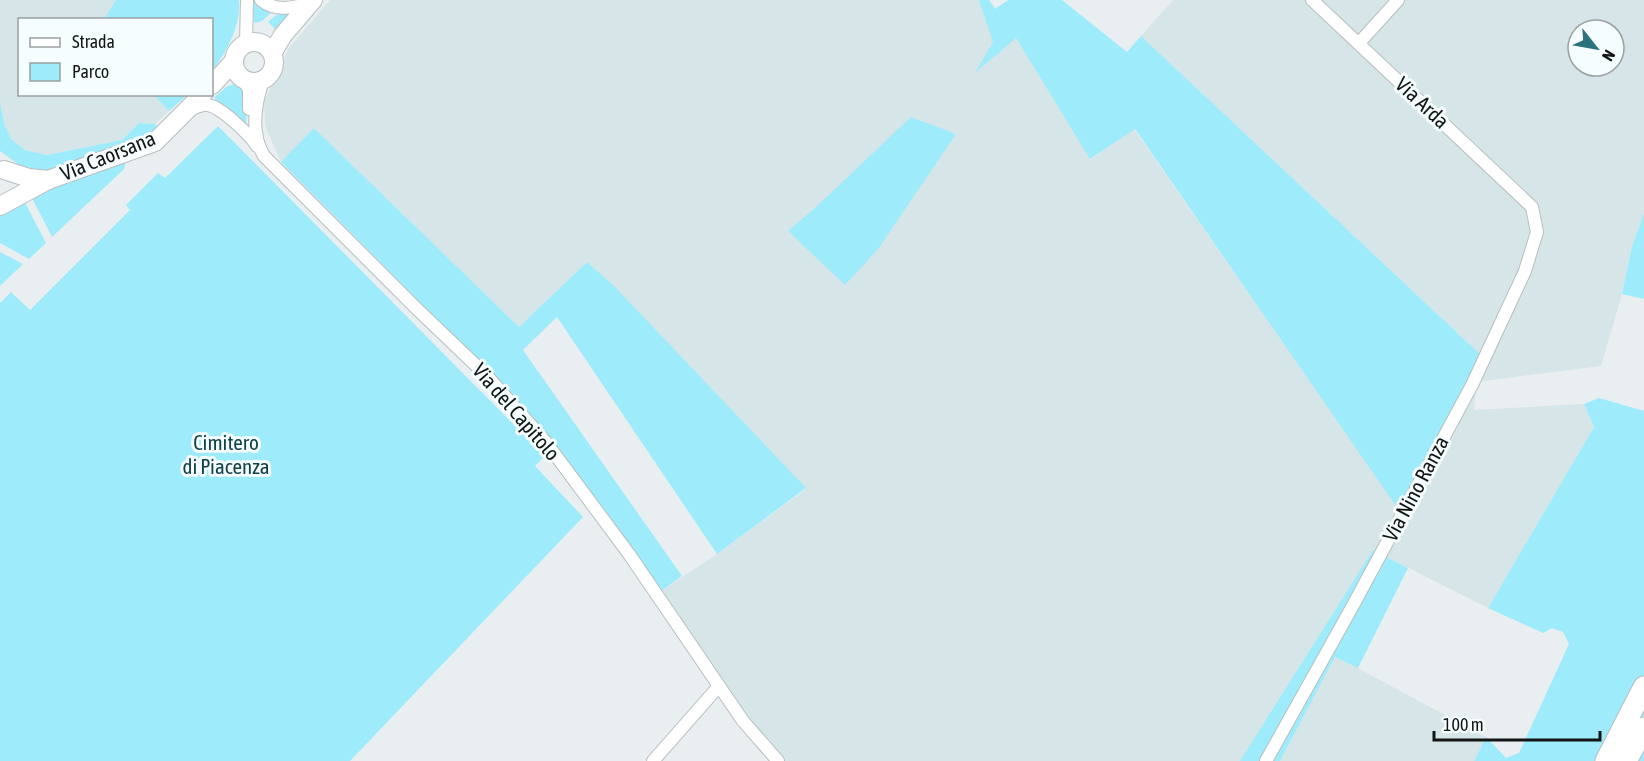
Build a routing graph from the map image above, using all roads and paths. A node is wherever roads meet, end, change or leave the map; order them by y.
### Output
1 (247, 0) edge
2 (261, 0) edge
3 (1312, 0) edge
4 (1398, 0) edge
5 (312, 1) edge
6 (283, 35) junction
7 (250, 42) junction
8 (1359, 43) junction
9 (273, 52) junction
10 (238, 71) junction
11 (263, 80) junction
12 (213, 88) edge
13 (203, 96) edge
14 (185, 112) junction
15 (257, 143) junction
16 (2, 167) edge
17 (48, 180) junction
18 (0, 205) edge
19 (1532, 207) joint
20 (719, 686) junction
21 (1644, 687) edge
22 (1644, 728) edge
23 (653, 761) edge
24 (778, 761) edge
25 (1266, 761) edge
26 (1606, 761) edge
27 (1626, 761) edge

1 - 7 street
2 - 5 street
3 - 8 street, Via Arda
4 - 8 street
5 - 6 main road
6 - 7 main road
6 - 9 main road
7 - 9 main road
7 - 10 main road
8 - 19 street, Via Arda
9 - 11 main road
10 - 11 main road
10 - 12 main road, Via Caorsana
10 - 15 street
11 - 15 street
13 - 14 main road, Via Caorsana
14 - 15 street, Via del Capitolo
14 - 17 main road, Via Caorsana
15 - 20 street, Via del Capitolo
16 - 17 main road, Via Caorsana
16 - 18 main road
17 - 18 main road
19 - 25 street, Via Nino Ranza
20 - 23 street
20 - 24 street, Via del Capitolo
21 - 26 highway
22 - 27 highway

